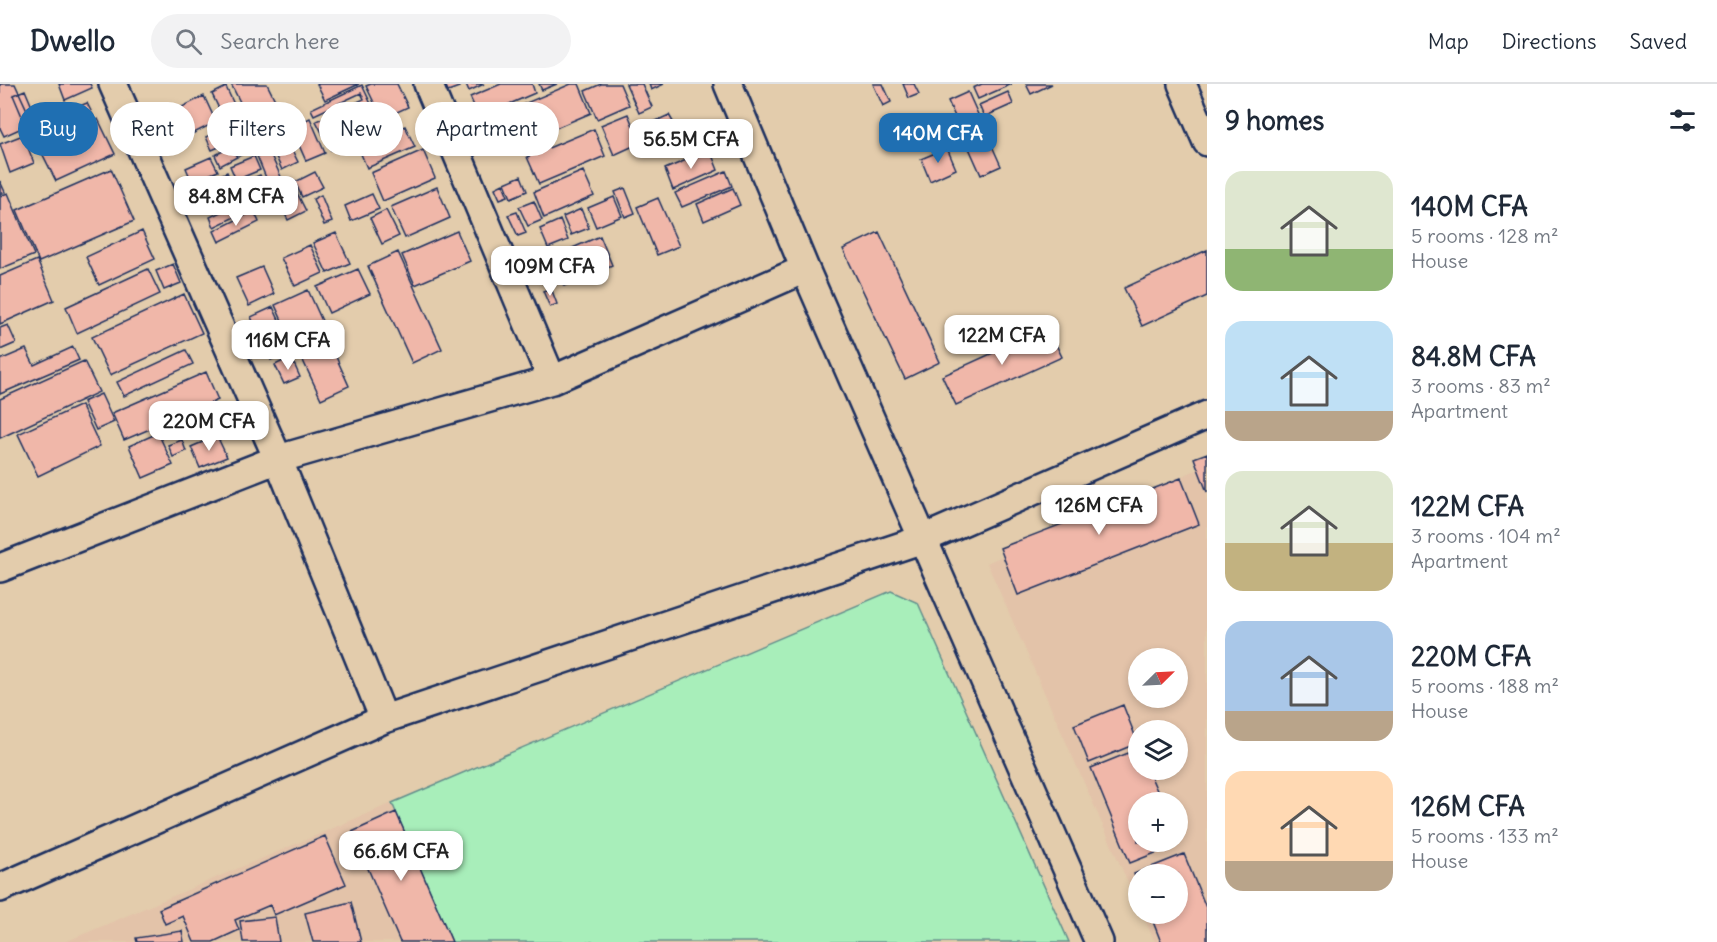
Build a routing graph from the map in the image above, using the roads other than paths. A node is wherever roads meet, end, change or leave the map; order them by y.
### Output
1 (113, 84) edge
2 (428, 84) edge
3 (728, 84) edge
4 (1182, 84) edge
5 (1207, 142) edge
6 (805, 269) junction
7 (552, 380) junction
8 (1207, 415) edge
9 (278, 459) junction
10 (923, 539) junction
11 (3, 560) edge
12 (384, 720) junction
13 (0, 888) edge
14 (1099, 942) edge

1 - 9 street
2 - 7 street
3 - 6 street
4 - 5 street
6 - 7 street
6 - 10 street
7 - 9 street
8 - 10 street
9 - 11 street
9 - 12 street
10 - 12 street
10 - 14 street
12 - 13 street

